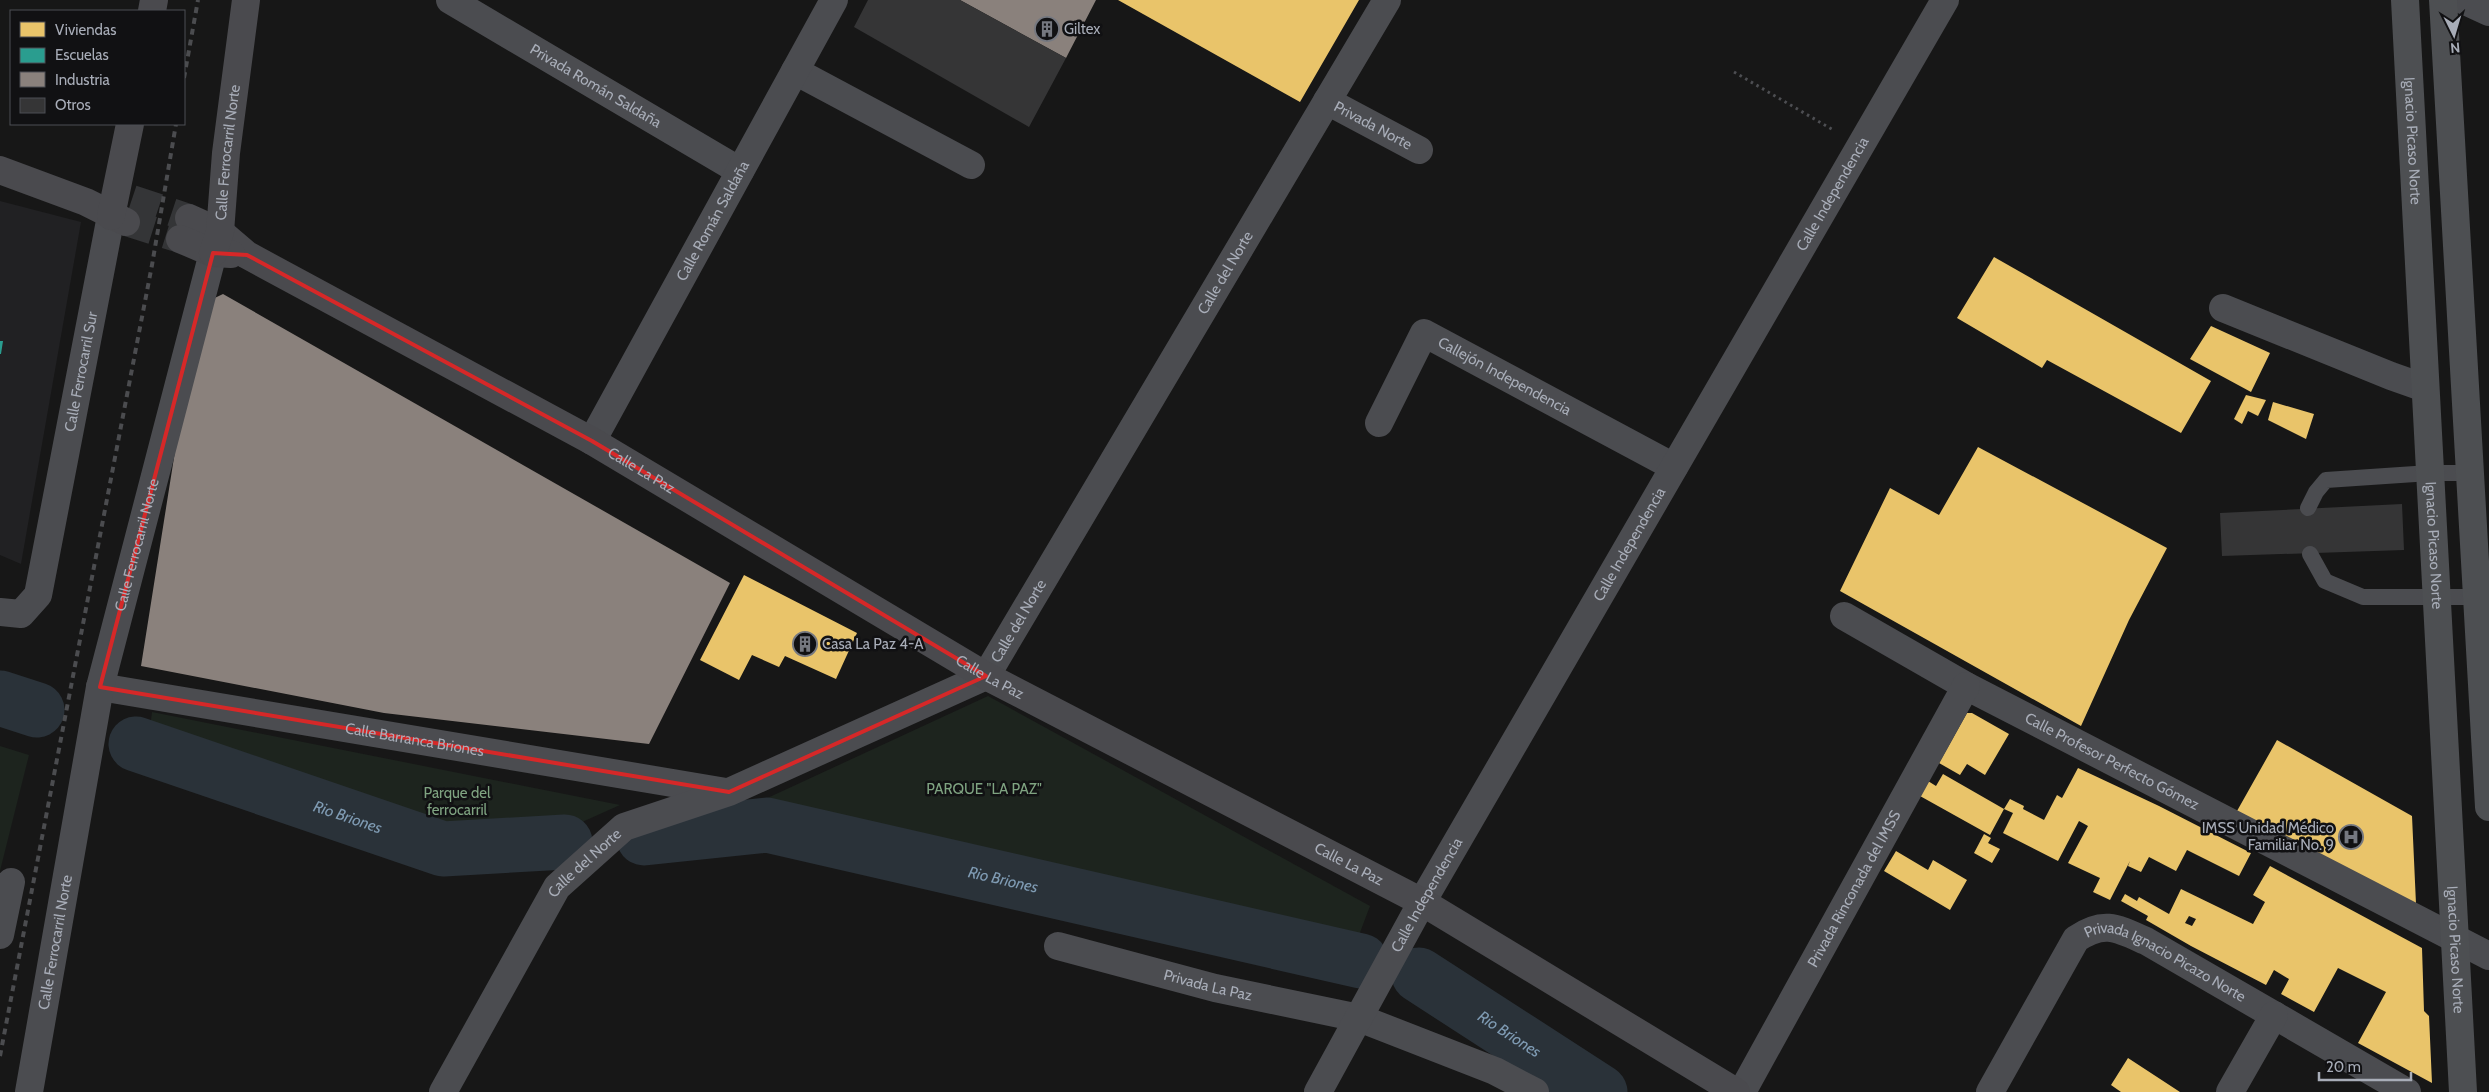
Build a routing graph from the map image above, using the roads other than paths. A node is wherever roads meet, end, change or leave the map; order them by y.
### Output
1 (246, 0) edge
2 (834, 0) edge
3 (1387, 0) edge
4 (1945, 0) edge
5 (2405, 0) edge
6 (2443, 0) edge
7 (2463, 0) edge
8 (456, 2) edge
9 (2489, 12) edge
10 (795, 71) junction
11 (1327, 101) junction
12 (130, 125) edge
13 (1419, 150) dead end
14 (971, 165) dead end
15 (0, 170) edge
16 (740, 170) junction
17 (121, 209) junction
18 (184, 228) tunnel mouth
19 (216, 243) junction
20 (2223, 308) dead end
21 (2425, 388) junction
22 (1379, 423) dead end
23 (592, 441) junction
24 (1674, 467) junction
25 (2430, 473) junction
26 (2470, 473) junction
27 (2308, 508) dead end
28 (2310, 554) dead end
29 (2436, 597) junction
30 (2477, 597) junction
31 (11, 613) edge
32 (1844, 616) dead end
33 (986, 676) junction
34 (1966, 686) junction
35 (100, 687) junction
36 (730, 792) junction
37 (2489, 807) edge
38 (11, 882) dead end
39 (1422, 902) junction
40 (0, 936) edge
41 (2454, 937) junction
42 (1058, 946) dead end
43 (2489, 956) edge
44 (2274, 1015) junction
45 (1359, 1018) junction
46 (1489, 1082) edge
47 (29, 1092) edge
48 (443, 1092) edge
49 (1318, 1092) edge
50 (1535, 1092) edge
51 (1736, 1092) edge
52 (1742, 1092) edge
53 (1990, 1092) edge
54 (2230, 1092) edge
55 (2407, 1092) edge
56 (2462, 1092) edge

1 - 19 main road, Calle Ferrocarril Norte
2 - 10 street, Calle Román Saldaña
3 - 11 street, Calle del Norte
4 - 24 street, Calle Independencia
5 - 21 main road, Ignacio Picaso Norte
6 - 26 main road
7 - 9 street
8 - 16 street, Privada Román Saldaña
10 - 14 street
10 - 16 street, Calle Román Saldaña
11 - 13 street, Privada Norte
11 - 33 street, Calle del Norte
12 - 17 main road, Calle Ferrocarril Sur
15 - 17 main road
16 - 23 street, Calle Román Saldaña
17 - 31 street, Calle Ferrocarril Sur
18 - 19 main road, Calle La Paz
19 - 23 main road, Calle La Paz
19 - 35 street, Calle Ferrocarril Norte
20 - 21 street
21 - 25 main road, Ignacio Picaso Norte
22 - 24 street, Callejón Independencia
23 - 33 main road, Calle La Paz
24 - 39 street, Calle Independencia
25 - 26 lane
25 - 27 lane
25 - 29 main road, Ignacio Picaso Norte
26 - 30 main road
28 - 29 lane
29 - 30 lane
29 - 41 main road, Ignacio Picaso Norte
30 - 37 main road
32 - 34 street, Calle Profesor Perfecto Gómez
33 - 36 street, Calle del Norte
33 - 39 main road, Calle La Paz
34 - 41 street, Calle Profesor Perfecto Gómez
34 - 52 street, Privada Rinconada del IMSS
35 - 36 street, Calle Barranca Briones
35 - 47 street, Calle Ferrocarril Norte
36 - 48 street, Calle del Norte
38 - 40 street
39 - 45 street, Calle Independencia
39 - 51 main road, Calle La Paz
41 - 43 street, Calle Profesor Perfecto Gómez
41 - 56 main road, Ignacio Picaso Norte
42 - 45 street, Privada La Paz
44 - 53 street, Privada Ignacio Picazo Norte
44 - 54 street
44 - 55 street, Privada Ignacio Picazo Norte
45 - 46 street
45 - 49 street, Calle Independencia
46 - 50 street

